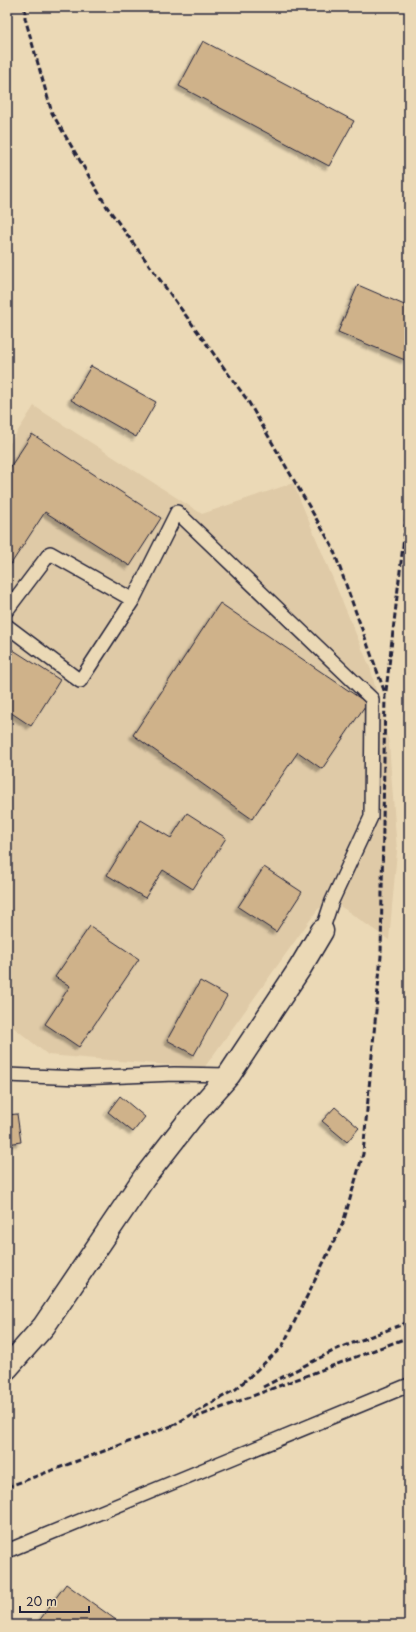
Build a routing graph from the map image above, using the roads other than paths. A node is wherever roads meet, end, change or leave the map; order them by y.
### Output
1 (133, 600) junction
2 (7, 610) edge
3 (7, 626) edge
4 (322, 932) joint
5 (7, 1075) edge
6 (229, 1075) junction
7 (7, 1368) edge
8 (409, 1385) edge
9 (7, 1551) edge

1 - 2 lane
1 - 3 lane
1 - 4 lane
4 - 6 street
5 - 6 lane
6 - 7 street
8 - 9 lane

